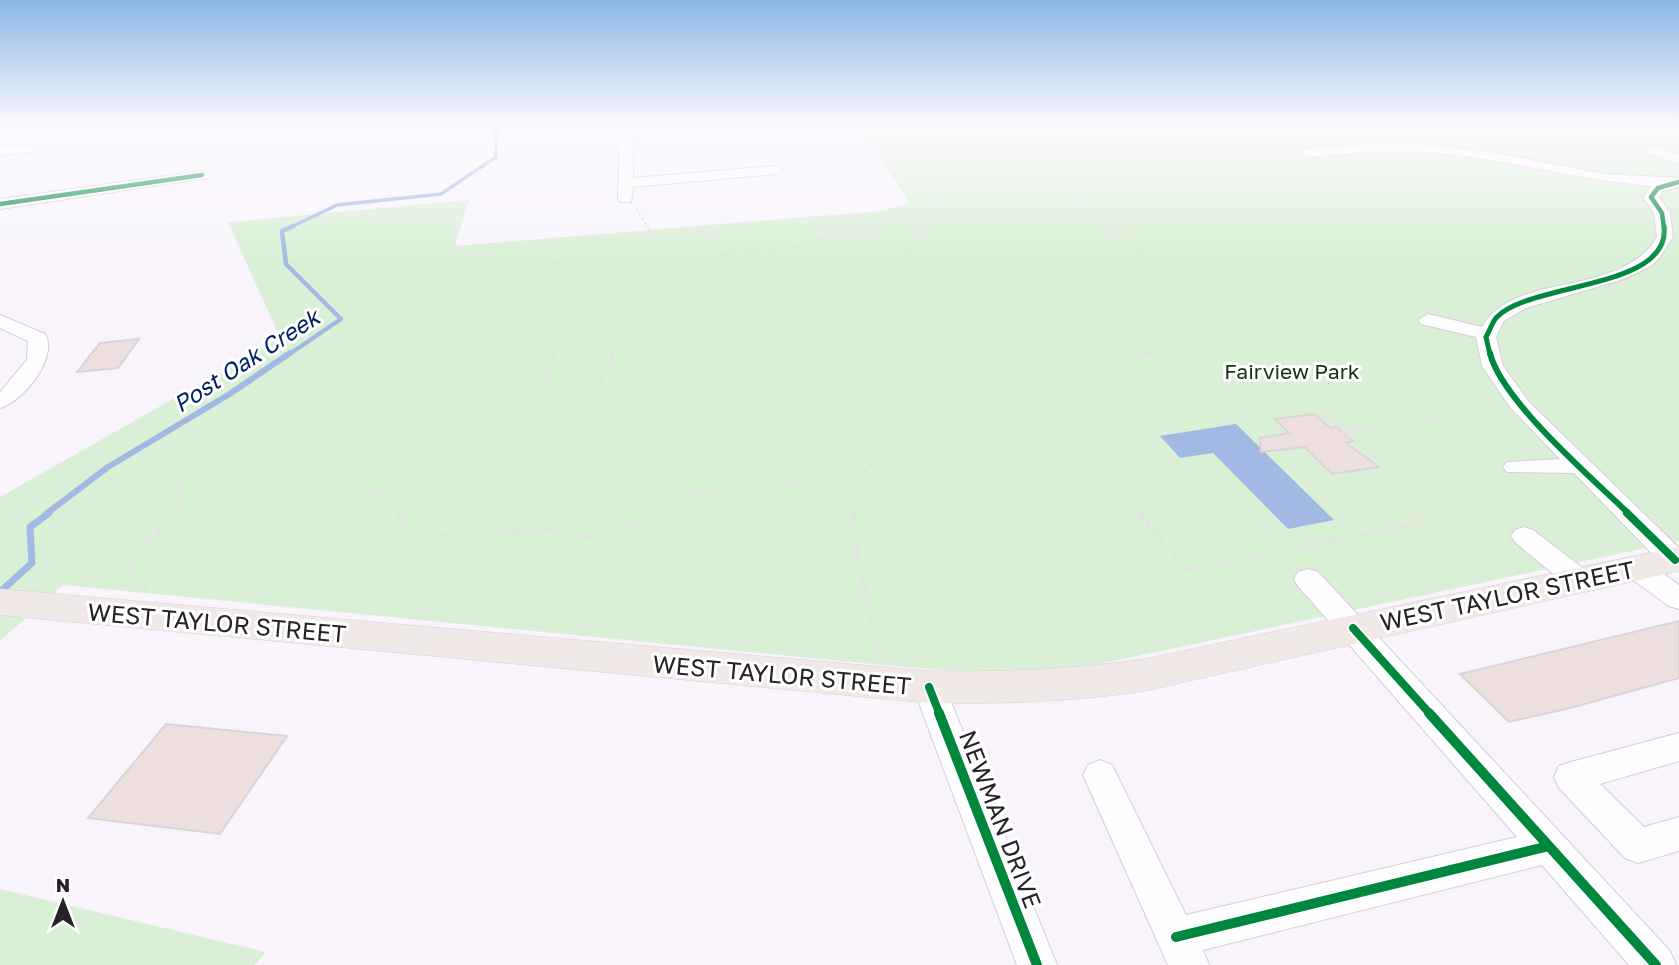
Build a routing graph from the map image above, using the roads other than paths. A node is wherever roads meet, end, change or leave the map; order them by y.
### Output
1 (628, 170) edge
2 (776, 170) dead end
3 (1563, 170) edge
4 (202, 175) dead end
5 (1605, 178) junction
6 (628, 183) junction
7 (1674, 183) edge
8 (1651, 197) junction
9 (626, 200) road end
10 (0, 204) edge
11 (1428, 320) dead end
12 (6, 329) edge
13 (1487, 334) junction
14 (0, 401) edge
15 (1580, 466) junction
16 (1515, 467) dead end
17 (1524, 536) dead end
18 (1677, 559) edge
19 (1636, 568) junction
20 (1308, 579) dead end
21 (1579, 580) junction
22 (1679, 599) edge
23 (0, 602) edge
24 (1353, 628) junction
25 (929, 687) junction
26 (1679, 747) edge
27 (1100, 775) dead end
28 (1679, 834) edge
29 (1549, 846) junction
30 (1182, 951) edge
31 (1037, 965) edge
32 (1656, 965) edge

1 - 6 street
2 - 6 street
3 - 5 street
4 - 10 street
5 - 7 street
5 - 8 street
6 - 9 street
7 - 8 street
8 - 13 street
11 - 13 street
12 - 14 street
13 - 15 street
15 - 16 street
15 - 18 street
17 - 21 street
18 - 19 main road, WEST TAYLOR STREET
19 - 21 main road, WEST TAYLOR STREET
19 - 22 street
20 - 24 street
21 - 24 main road, WEST TAYLOR STREET
23 - 25 main road, WEST TAYLOR STREET
24 - 25 main road, WEST TAYLOR STREET
24 - 29 street
25 - 31 street, NEWMAN DRIVE
26 - 28 street
27 - 30 street
29 - 30 street
29 - 32 street

